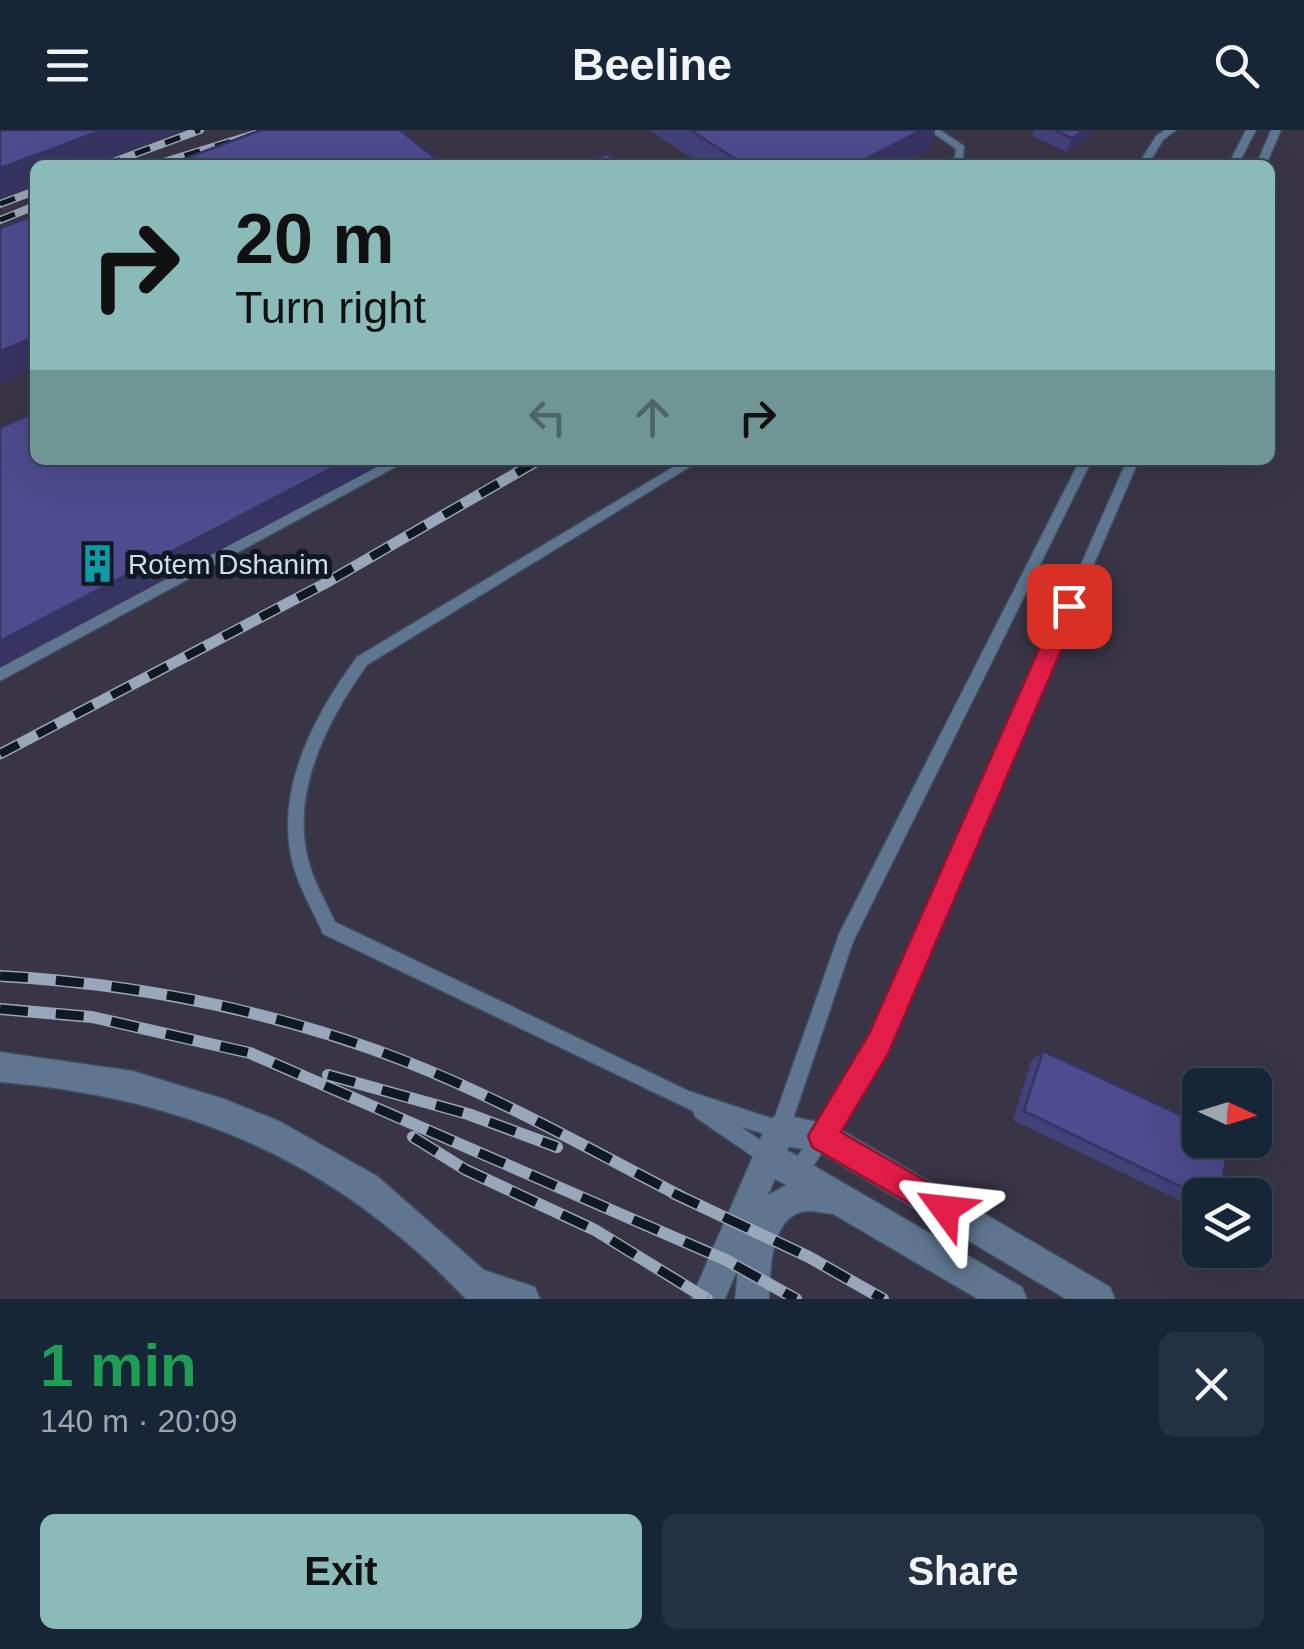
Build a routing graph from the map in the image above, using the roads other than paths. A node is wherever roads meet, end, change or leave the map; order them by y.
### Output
1 (934, 130) edge
2 (1171, 130) edge
3 (1251, 130) edge
4 (1276, 130) edge
5 (956, 160) edge
6 (1145, 160) edge
7 (1236, 160) edge
8 (1263, 160) edge
9 (390, 465) edge
10 (687, 465) edge
11 (1083, 465) edge
12 (1130, 465) edge
13 (0, 675) edge
14 (0, 1068) edge
15 (686, 1099) junction
16 (822, 1136) junction
17 (774, 1143) junction
18 (798, 1174) junction
19 (841, 1199) junction
20 (775, 1208) junction
21 (481, 1291) edge
22 (524, 1299) edge
23 (708, 1299) edge
24 (752, 1299) edge
25 (1010, 1299) edge
26 (1098, 1299) edge

1 - 5 lane
2 - 6 lane
3 - 7 lane
4 - 8 lane
9 - 13 lane
10 - 15 lane
11 - 17 lane
12 - 16 lane
14 - 21 street
15 - 17 lane
15 - 17 lane
16 - 17 street
16 - 18 lane
16 - 26 street
17 - 18 street
17 - 23 street
18 - 19 street
18 - 20 lane
19 - 20 street
19 - 25 street
20 - 24 street
21 - 22 street

